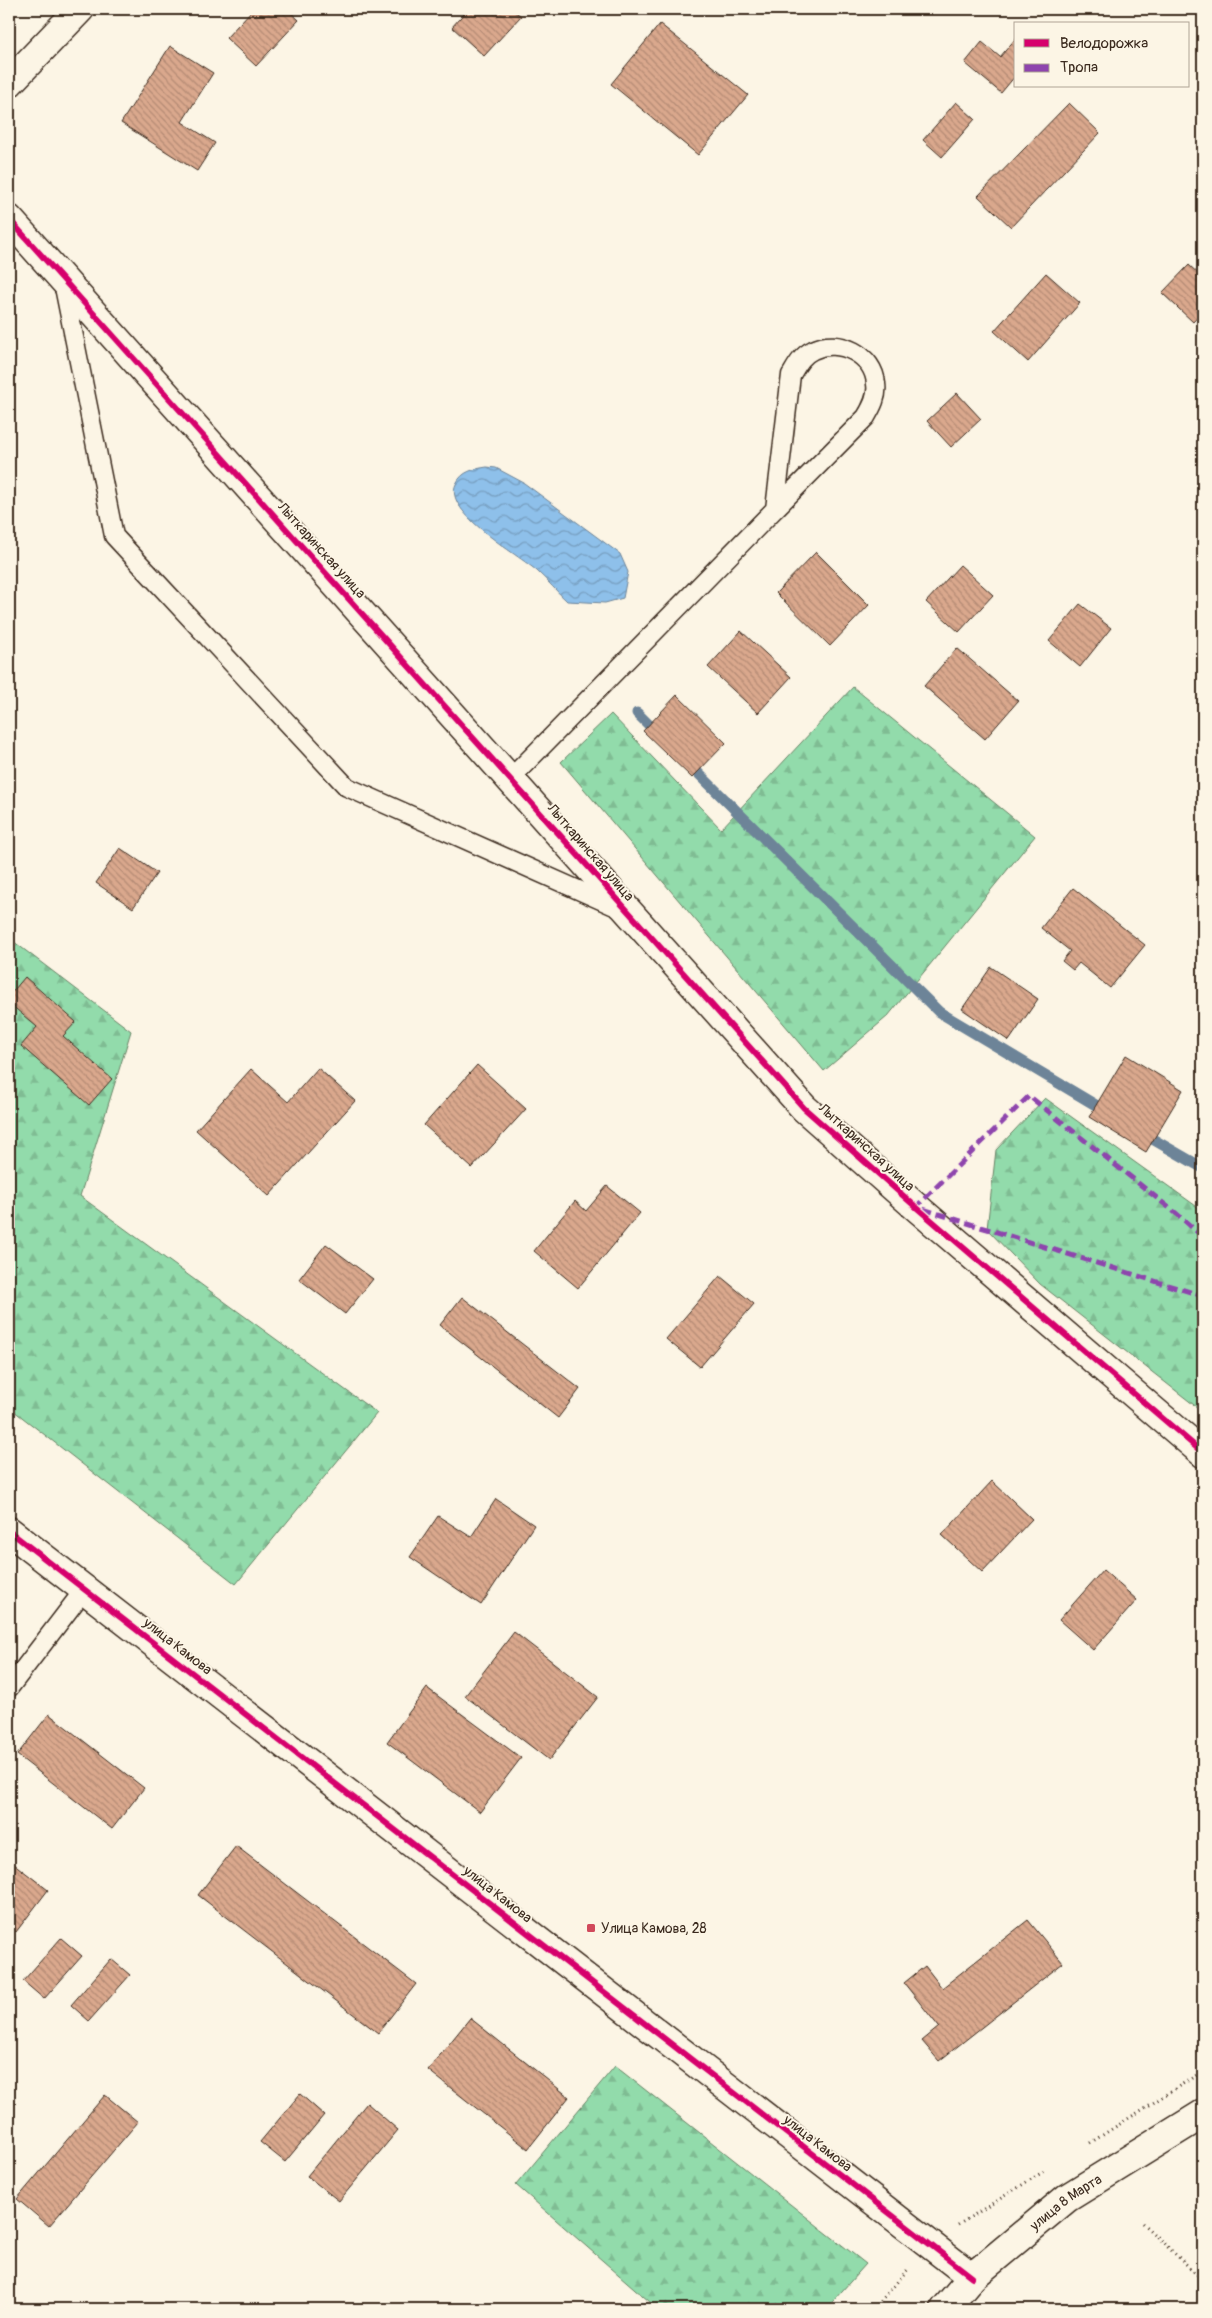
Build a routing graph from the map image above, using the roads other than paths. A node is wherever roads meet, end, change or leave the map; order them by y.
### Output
1 (80, 9) edge
2 (9, 83) edge
3 (9, 219) edge
4 (62, 276) junction
5 (775, 509) junction
6 (510, 779) junction
7 (628, 912) junction
8 (1203, 1453) edge
9 (9, 1531) edge
10 (84, 1590) junction
11 (9, 1688) edge
12 (1203, 2114) edge
13 (972, 2277) junction
14 (944, 2309) edge

1 - 2 street
3 - 4 street, Лыткаринская улица
4 - 6 street, Лыткаринская улица
4 - 7 lane
5 - 5 lane
5 - 6 lane
6 - 7 street, Лыткаринская улица
7 - 8 street, Лыткаринская улица
9 - 10 street, улица Камова
10 - 11 lane
10 - 13 street, улица Камова
12 - 13 street, улица 8 Марта
13 - 14 street, улица 8 Марта

